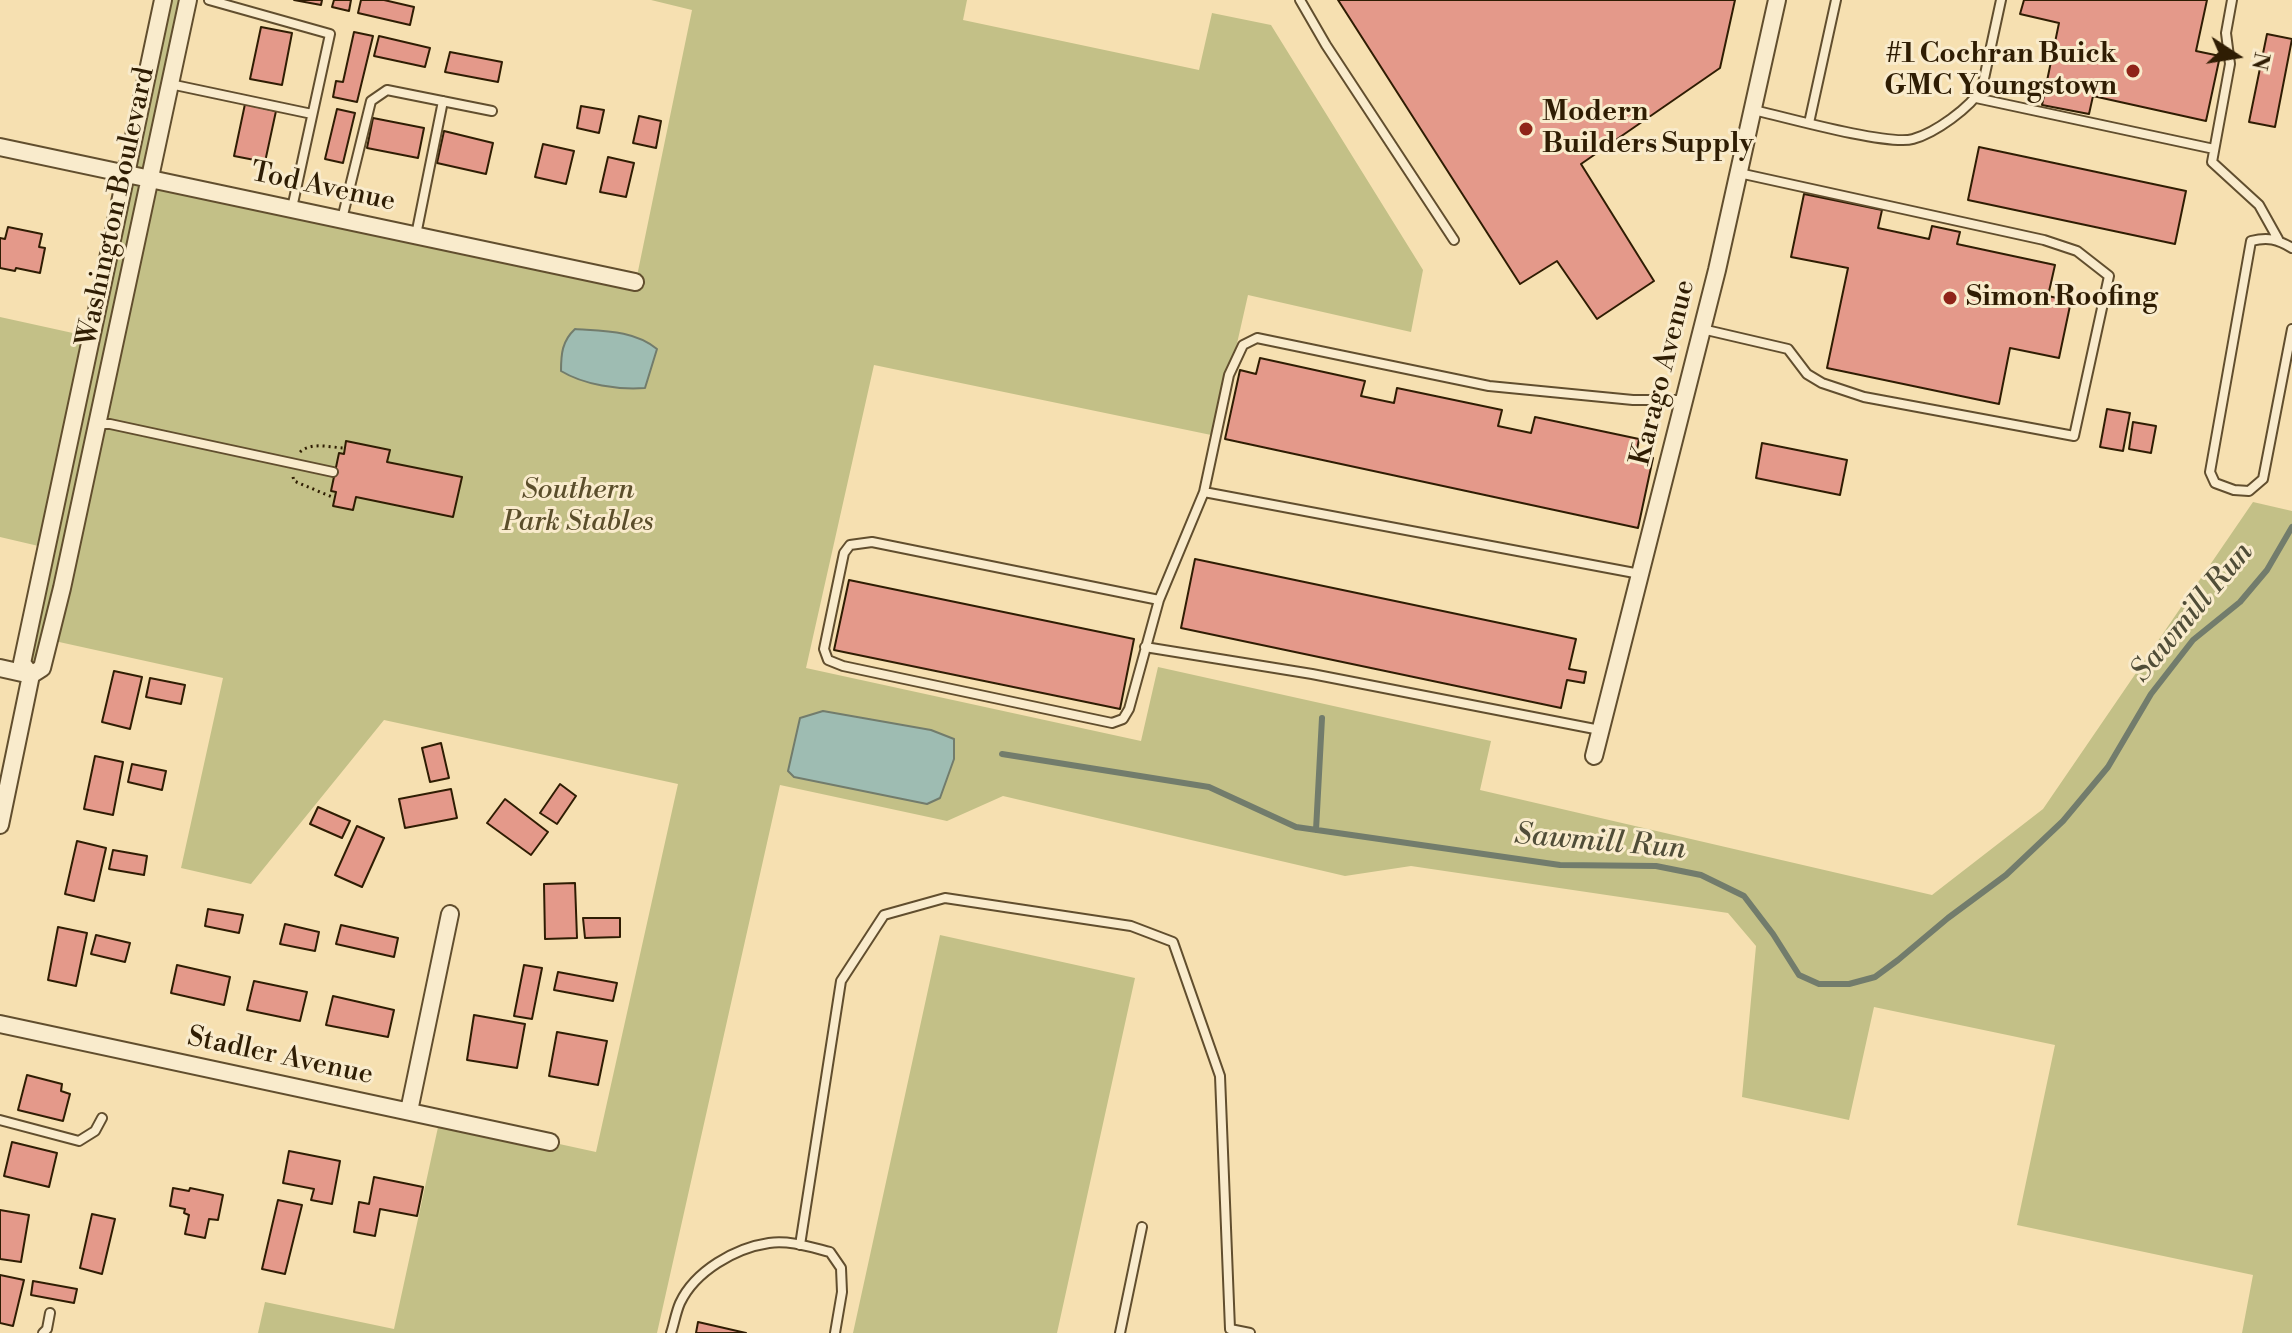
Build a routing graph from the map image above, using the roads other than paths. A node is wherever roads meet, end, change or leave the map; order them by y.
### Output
1 (163, 0) edge
2 (188, 0) edge
3 (209, 0) edge
4 (1300, 0) edge
5 (1777, 0) edge
6 (1836, 0) edge
7 (2001, 0) edge
8 (2232, 0) edge
9 (170, 84) junction
10 (1976, 98) junction
11 (443, 101) junction
12 (1754, 110) junction
13 (492, 111) dead end
14 (312, 114) junction
15 (1809, 123) junction
16 (0, 147) edge
17 (2214, 149) junction
18 (1739, 173) junction
19 (127, 174) junction
20 (151, 178) junction
21 (292, 208) junction
22 (342, 219) junction
23 (416, 235) junction
24 (2278, 239) junction
25 (1454, 240) dead end
26 (2292, 248) edge
27 (635, 282) dead end
28 (1701, 329) junction
29 (2292, 329) edge
30 (1683, 400) junction
31 (74, 420) junction
32 (97, 424) junction
33 (333, 472) dead end
34 (1204, 492) junction
35 (1640, 574) junction
36 (1159, 600) junction
37 (1145, 647) junction
38 (0, 668) edge
39 (31, 675) junction
40 (1600, 730) junction
41 (1594, 756) dead end
42 (0, 825) edge
43 (450, 914) dead end
44 (0, 1024) edge
45 (409, 1111) junction
46 (102, 1118) dead end
47 (0, 1120) edge
48 (550, 1142) dead end
49 (1142, 1227) dead end
50 (800, 1245) junction
51 (50, 1313) dead end
52 (43, 1333) edge
53 (671, 1333) edge
54 (835, 1333) edge
55 (1120, 1333) edge
56 (1250, 1333) edge

1 - 19 street, Washington Boulevard
2 - 9 street, Washington Boulevard
3 - 14 lane
4 - 25 lane
5 - 12 street, Karago Avenue
6 - 15 lane
7 - 10 lane
8 - 17 lane
9 - 14 lane
9 - 20 street, Washington Boulevard
10 - 15 lane
10 - 17 lane
11 - 13 lane
11 - 22 lane
11 - 23 lane
12 - 15 lane
12 - 18 street, Karago Avenue
14 - 21 lane
16 - 19 street, Tod Avenue
17 - 24 lane
18 - 28 street, Karago Avenue
18 - 28 lane
19 - 20 street, Tod Avenue
19 - 31 street, Washington Boulevard
20 - 21 street, Tod Avenue
20 - 32 street, Washington Boulevard
21 - 22 street, Tod Avenue
22 - 23 street, Tod Avenue
23 - 27 street, Tod Avenue
24 - 26 lane
24 - 29 lane
28 - 30 street, Karago Avenue
30 - 34 lane
30 - 35 street, Karago Avenue
31 - 32 street
31 - 39 street, Washington Boulevard
32 - 33 lane
32 - 39 street, Washington Boulevard
34 - 35 lane
34 - 36 lane
35 - 40 street, Karago Avenue
36 - 37 lane
36 - 37 lane
37 - 40 lane
38 - 39 street
39 - 42 street, Washington Boulevard
40 - 41 street, Karago Avenue
43 - 45 street
44 - 45 street, Stadler Avenue
45 - 48 street, Stadler Avenue
46 - 47 lane
49 - 55 lane
50 - 53 lane
50 - 54 lane
50 - 56 lane
51 - 52 lane

